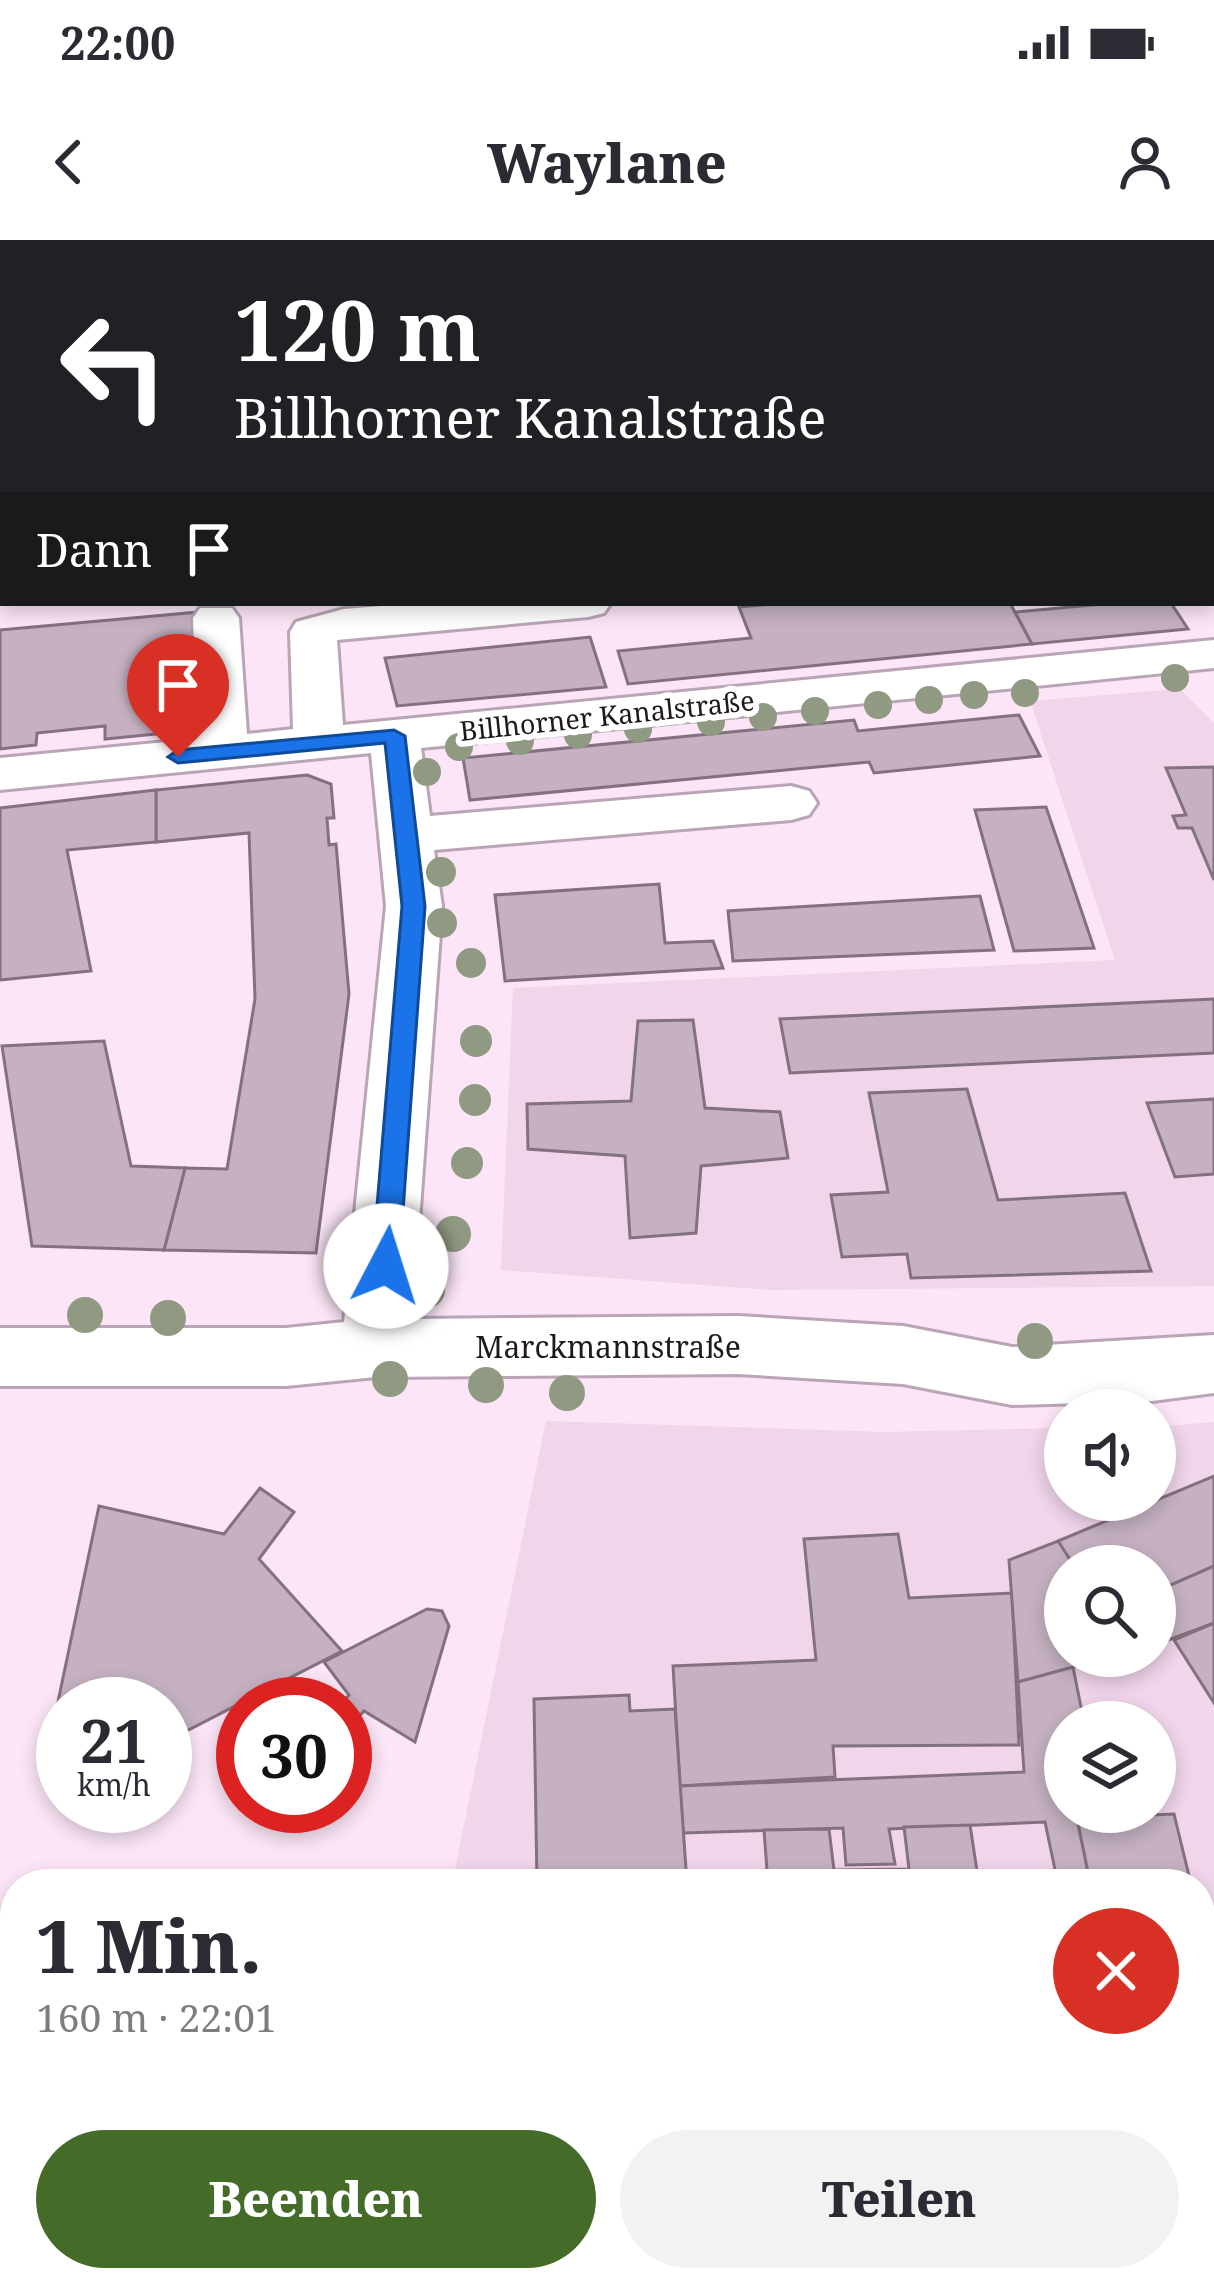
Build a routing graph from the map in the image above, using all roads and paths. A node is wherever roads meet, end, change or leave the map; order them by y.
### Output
1 (552, 606) edge
2 (216, 618) dead end
3 (1214, 654) edge
4 (394, 736) junction
5 (319, 744) junction
6 (223, 752) junction
7 (0, 774) edge
8 (791, 803) dead end
9 (410, 835) junction
10 (376, 1348) junction
11 (0, 1357) edge
12 (1214, 1364) edge

1 - 5 street
2 - 6 street
3 - 4 street, Billhorner Kanalstraße
4 - 5 street, Billhorner Kanalstraße
4 - 9 street
5 - 6 street, Billhorner Kanalstraße
6 - 7 street, Billhorner Kanalstraße
8 - 9 street
9 - 10 street
10 - 11 street, Marckmannstraße
10 - 12 street, Marckmannstraße

